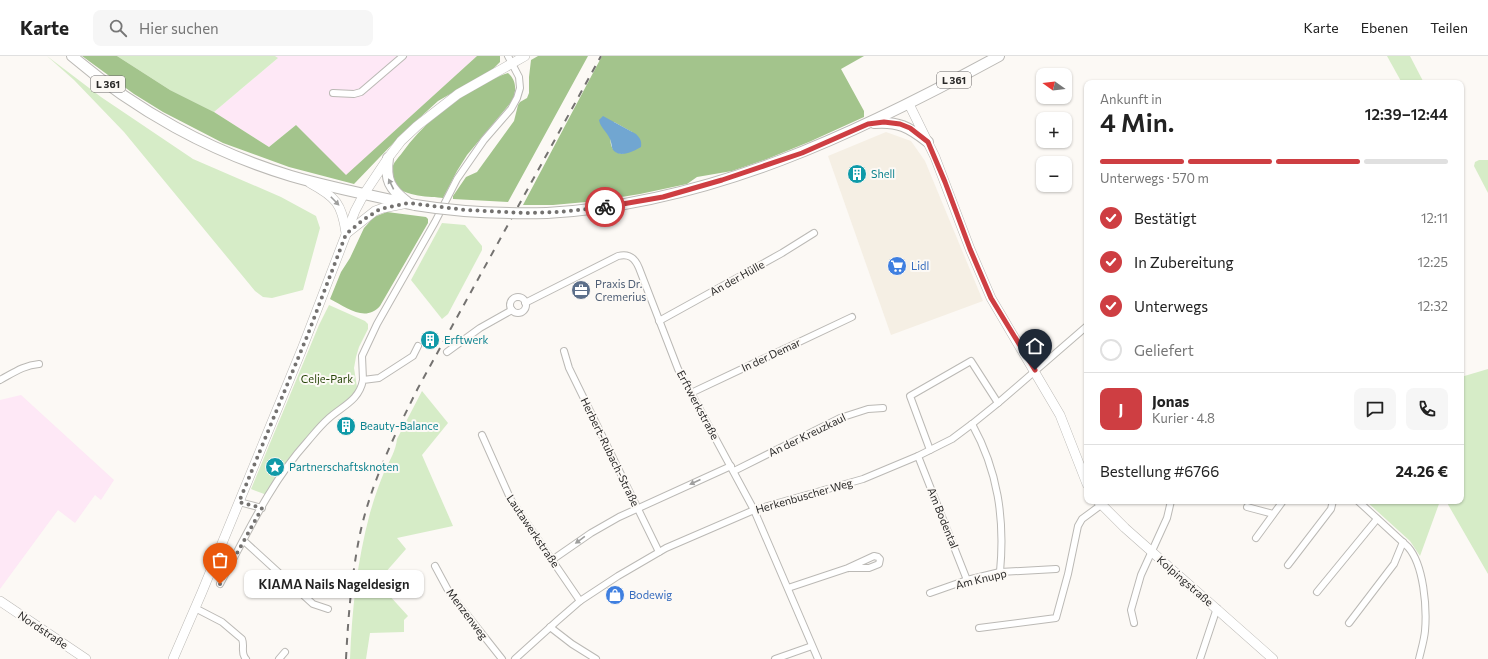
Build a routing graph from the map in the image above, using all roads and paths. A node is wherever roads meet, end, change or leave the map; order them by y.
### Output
1 (72, 56) edge
2 (403, 56) edge
3 (525, 56) edge
4 (1000, 56) edge
5 (510, 60) edge
6 (333, 93) dead end
7 (909, 104) junction
8 (868, 124) junction
9 (928, 142) junction
10 (388, 158) junction
11 (305, 180) junction
12 (364, 194) junction
13 (412, 204) junction
14 (814, 232) dead end
15 (346, 234) junction
16 (525, 303) junction
17 (512, 310) junction
18 (852, 317) dead end
19 (659, 321) junction
20 (1084, 329) edge
21 (418, 346) dead end
22 (564, 351) dead end
23 (447, 352) dead end
24 (39, 364) dead end
25 (1035, 370) junction
26 (0, 380) edge
27 (363, 380) junction
28 (691, 393) junction
29 (998, 403) junction
30 (883, 408) dead end
31 (972, 424) junction
32 (482, 435) dead end
33 (930, 450) junction
34 (918, 456) junction
35 (732, 469) junction
36 (1084, 476) edge
37 (239, 502) junction
38 (1098, 504) edge
39 (1100, 504) edge
40 (1170, 504) edge
41 (1281, 504) edge
42 (1332, 504) edge
43 (1361, 504) edge
44 (1247, 507) dead end
45 (262, 508) junction
46 (638, 508) junction
47 (754, 510) junction
48 (1273, 514) junction
49 (1377, 519) junction
50 (1256, 538) dead end
51 (244, 541) junction
52 (1403, 542) junction
53 (659, 552) junction
54 (1152, 552) junction
55 (552, 560) junction
56 (1288, 564) dead end
57 (435, 566) dead end
58 (848, 568) dead end
59 (1056, 569) dead end
60 (1000, 572) junction
61 (967, 580) junction
62 (220, 584) dead end
63 (788, 588) junction
64 (1317, 592) dead end
65 (930, 593) dead end
66 (0, 601) edge
67 (580, 601) junction
68 (196, 608) junction
69 (1217, 608) junction
70 (328, 609) dead end
71 (1134, 623) dead end
72 (1349, 623) dead end
73 (550, 627) junction
74 (979, 628) dead end
75 (812, 646) junction
76 (285, 652) dead end
77 (86, 659) edge
78 (173, 659) edge
79 (246, 659) edge
80 (279, 659) edge
81 (502, 659) edge
82 (515, 659) edge
83 (596, 659) edge
84 (775, 659) edge
85 (818, 659) edge
86 (1200, 659) edge
87 (1273, 659) edge
88 (1419, 659) edge

1 - 11 main road, L 361
2 - 6 street
3 - 5 street
4 - 7 main road, L 361
5 - 10 street
5 - 27 street
7 - 8 main road, L 361
7 - 9 street
8 - 9 main road
8 - 13 main road, L 361, bridge
9 - 25 street
10 - 12 street
13 -> 10 main road
11 - 12 main road, L 361
11 -> 15 street
12 - 13 main road, L 361
12 - 15 street
13 - 15 street
14 - 19 street, An der Hülle
15 - 37 street
16 - 17 street, Erftwerkstraße
16 - 17 street, Erftwerkstraße
16 - 19 street, Erftwerkstraße
17 - 23 street, Erftwerkstraße
18 - 28 street, In der Demar
19 - 28 street, Erftwerkstraße
20 - 25 street, Herkenbuscher Weg
21 - 27 street
22 - 46 street, Herbert-Rubach-Straße
24 - 26 street
25 - 29 street, Herkenbuscher Weg
25 - 36 street
27 - 45 street
28 - 35 street, Erftwerkstraße
29 - 31 street, Herkenbuscher Weg
29 - 33 street
30 - 35 street, An der Kreuzkaul
31 - 33 street, Herkenbuscher Weg
31 - 60 street
32 - 55 street, Lautawerkstraße
33 - 34 street, Herkenbuscher Weg
34 - 47 street, Herkenbuscher Weg
34 - 61 street, Am Bodental
35 -> 46 street
35 - 47 street, Erftwerkstraße
37 - 45 street
37 - 68 street
38 - 74 street
39 - 54 street, Kolpingstraße
40 - 54 street
41 - 48 street
42 - 56 street
43 - 49 street
44 - 48 street
45 - 51 street
46 - 53 street, Herbert-Rubach-Straße
46 -> 55 street
47 - 53 street, Herkenbuscher Weg
47 - 63 street, Erftwerkstraße
48 - 50 street
49 - 52 street
49 - 64 street
51 - 62 street
51 - 70 street
52 - 72 street
52 - 88 street
53 - 67 street, Herkenbuscher Weg
54 - 69 street, Kolpingstraße
54 - 71 street
55 - 67 street, Lautawerkstraße
57 - 81 street, Menzenweg
58 - 63 street
59 - 60 street, Am Knupp
60 - 61 street, Am Knupp
61 - 65 street, Am Knupp
63 - 75 street, Erftwerkstraße
66 - 77 street, Nordstraße
67 - 73 street, Herkenbuscher Weg
68 - 78 street
68 - 79 street
69 - 86 street
69 - 87 street, Kolpingstraße
73 - 82 street, Herkenbuscher Weg
73 - 83 street
75 - 84 street
75 - 85 street, Erftwerkstraße
76 - 80 street

